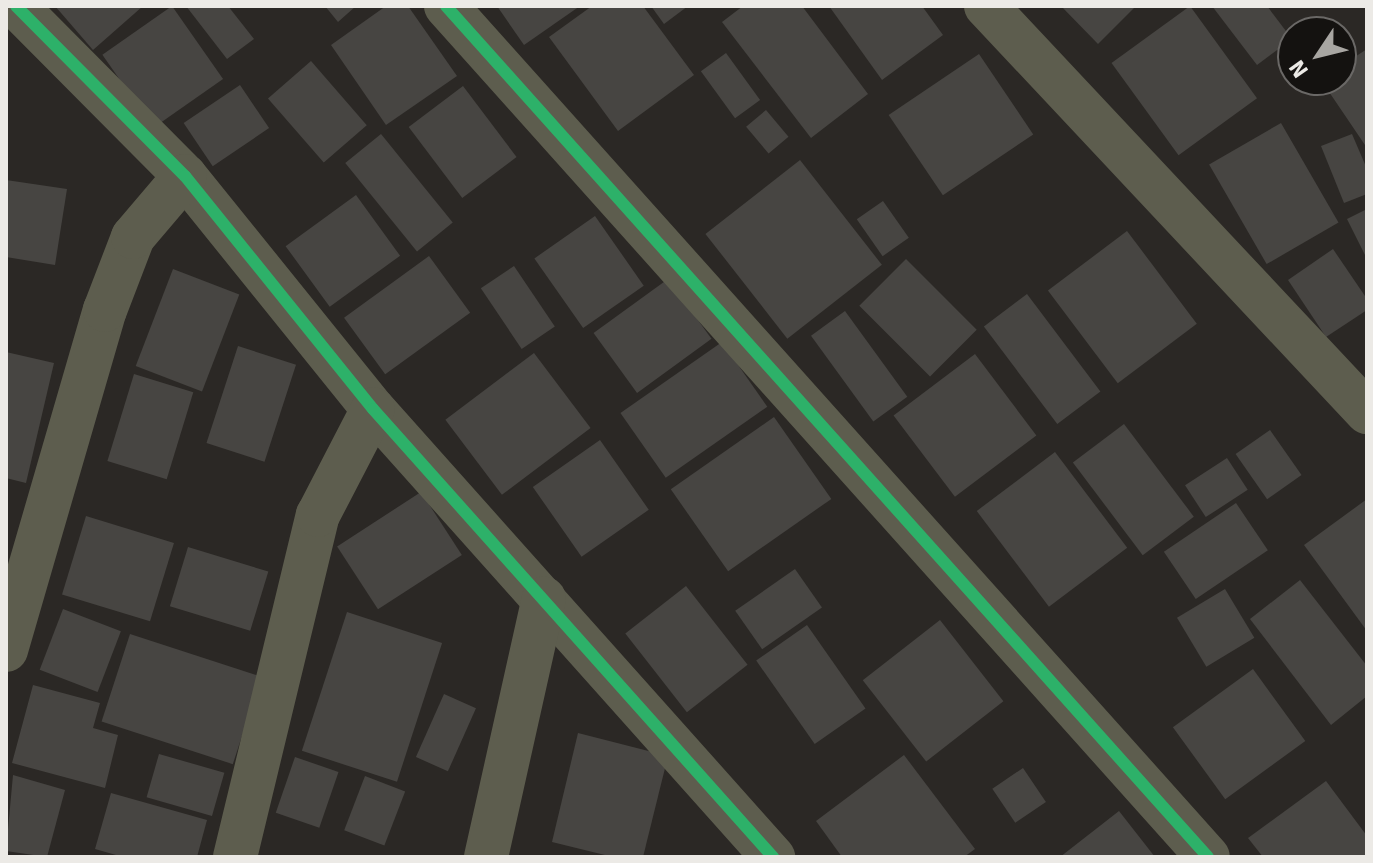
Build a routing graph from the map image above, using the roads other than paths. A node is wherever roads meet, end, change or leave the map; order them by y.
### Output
1 (16, 6) edge
2 (446, 6) edge
3 (986, 6) edge
4 (185, 176) junction
5 (373, 409) junction
6 (1367, 412) edge
7 (544, 598) junction
8 (6, 650) edge
9 (235, 857) edge
10 (486, 857) edge
11 (773, 857) edge
12 (1208, 857) edge

1 - 4 street
2 - 12 street
3 - 6 street
4 - 5 street
4 - 8 street
5 - 7 street
5 - 9 street
7 - 10 street
7 - 11 street

